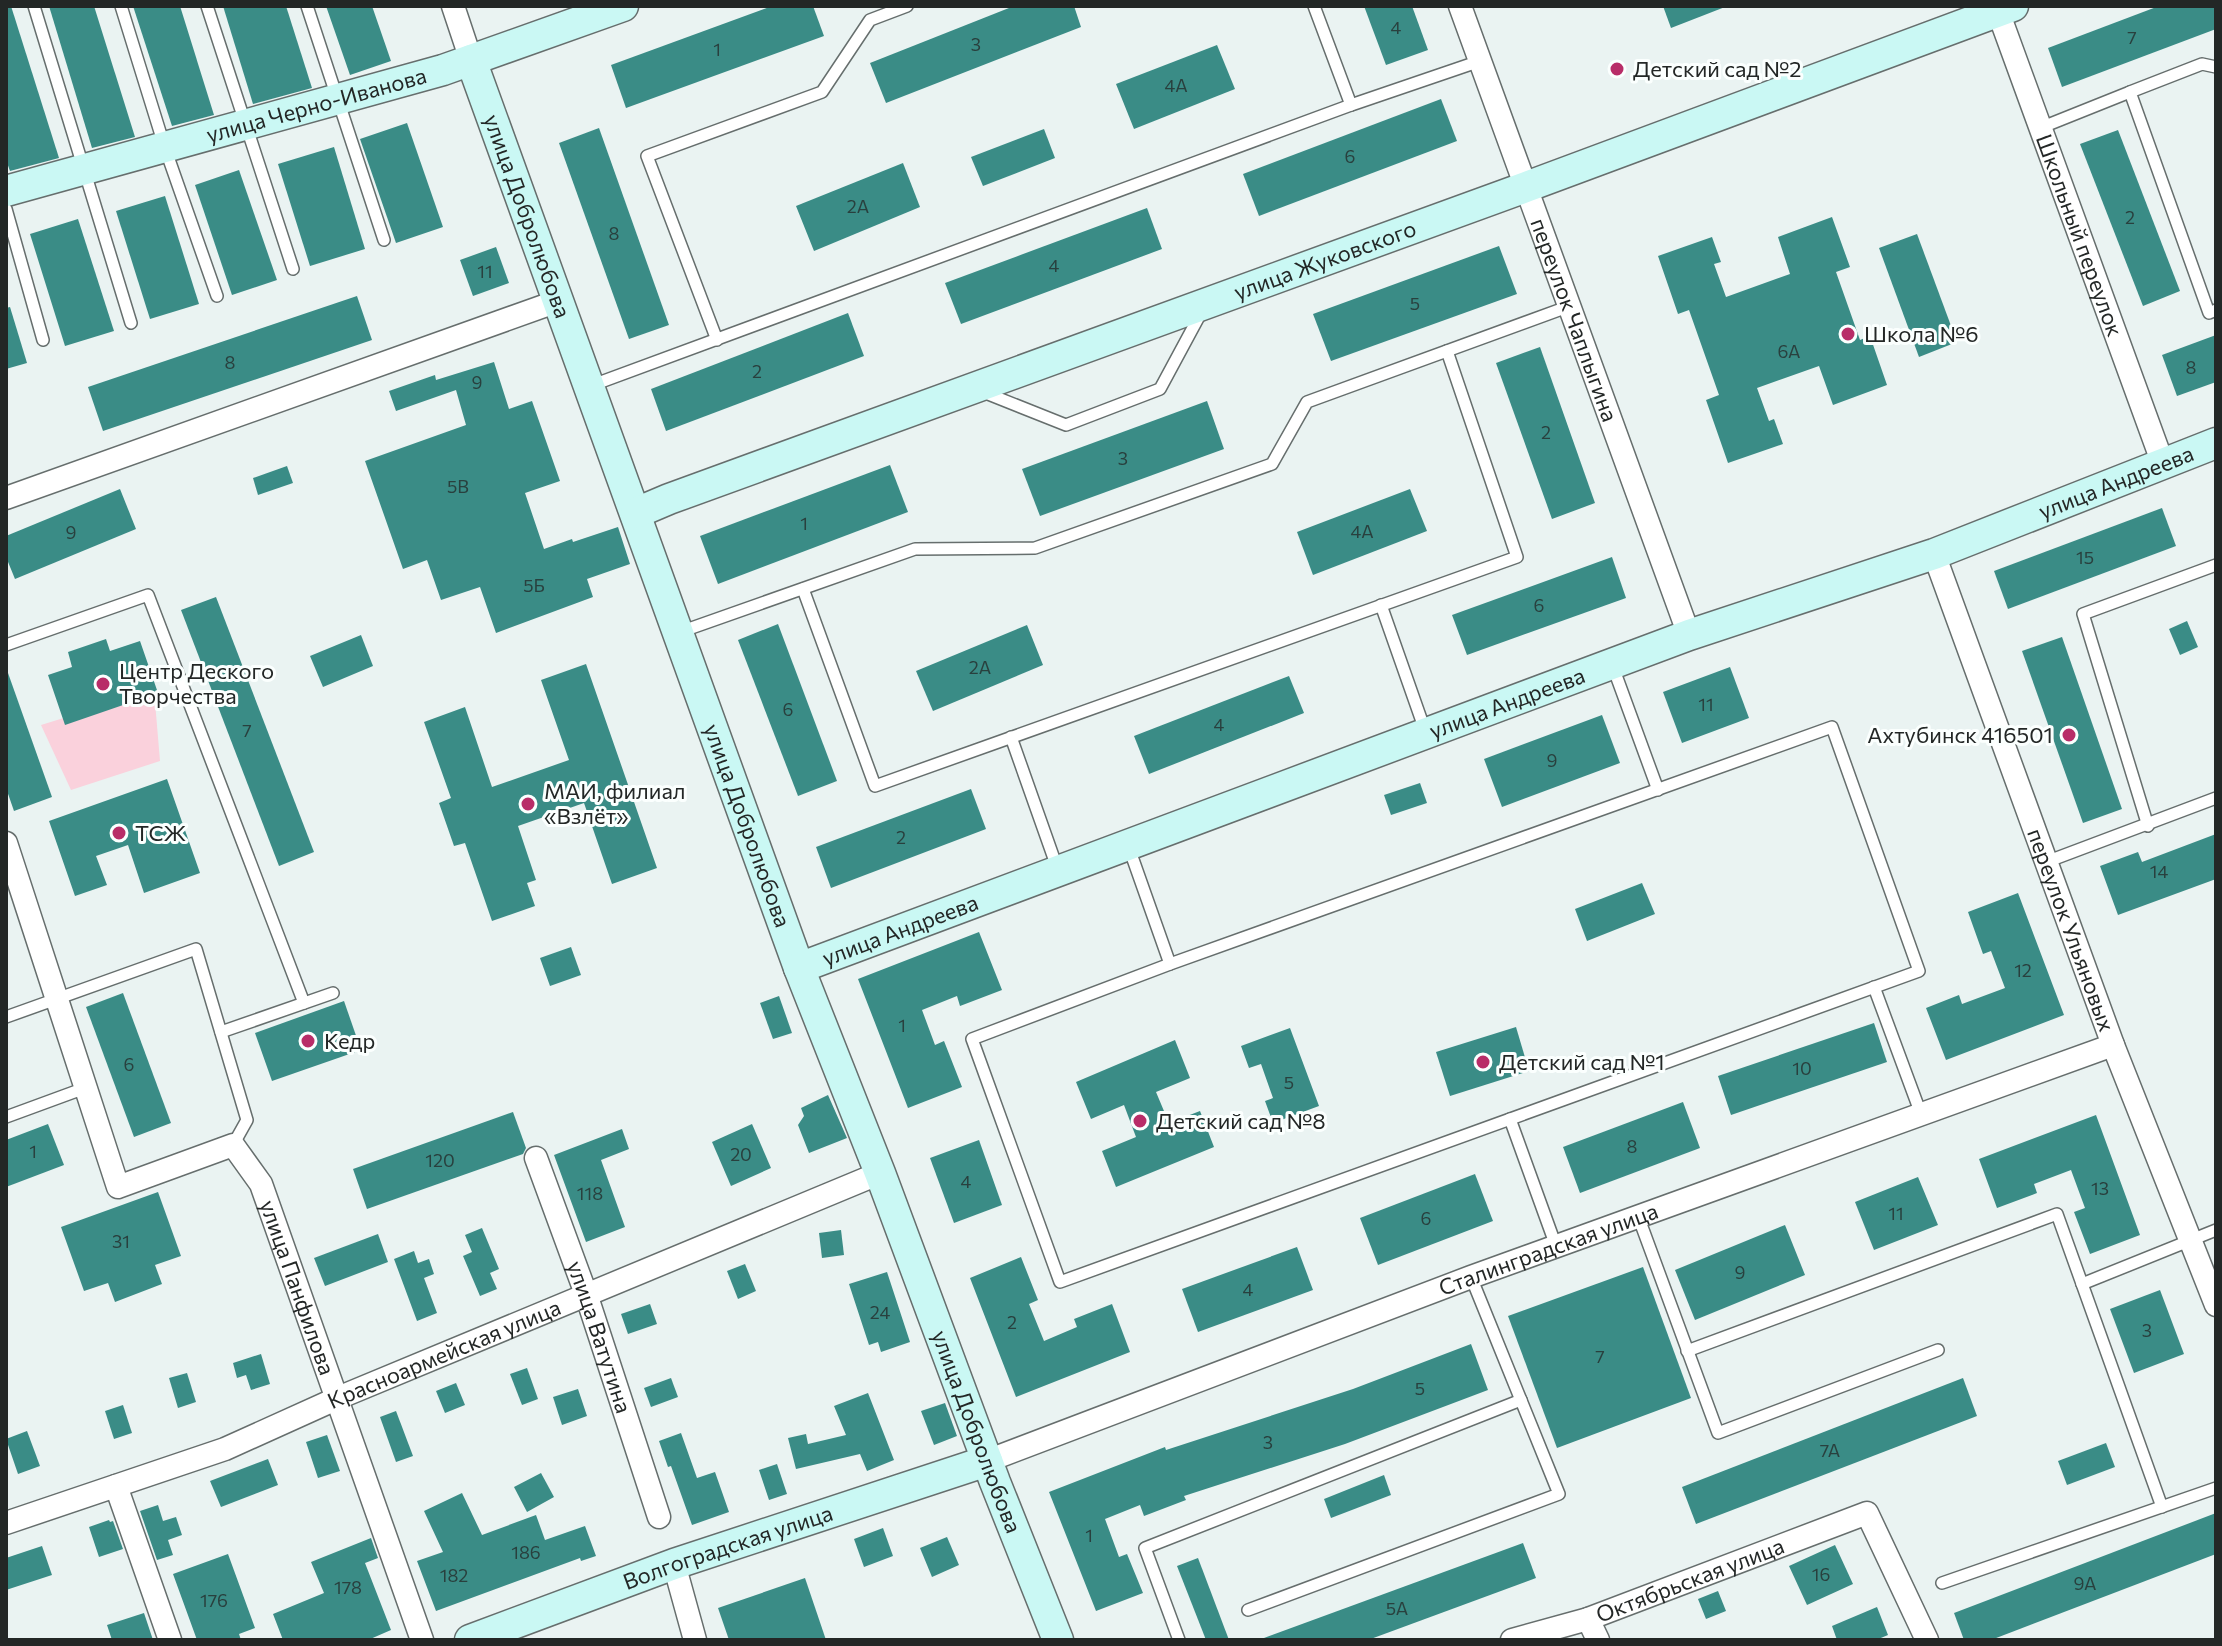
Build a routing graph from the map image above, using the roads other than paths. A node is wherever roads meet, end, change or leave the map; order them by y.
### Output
1 (34, 6) edge
2 (121, 6) edge
3 (207, 6) edge
4 (307, 6) edge
5 (453, 6) edge
6 (623, 6) edge
7 (907, 6) edge
8 (1314, 6) edge
9 (1460, 6) edge
10 (2002, 8) edge
11 (471, 60) junction
12 (1480, 61) junction
13 (2216, 67) edge
14 (2130, 92) junction
15 (338, 99) junction
16 (1351, 105) junction
17 (244, 126) junction
18 (2040, 128) junction
19 (165, 148) junction
20 (84, 170) junction
21 (1526, 187) junction
22 (6, 191) edge
23 (6, 209) edge
24 (384, 240) dead end
25 (293, 269) dead end
26 (217, 296) dead end
27 (558, 301) junction
28 (1206, 304) junction
29 (1570, 306) junction
30 (2216, 310) edge
31 (131, 323) dead end
32 (43, 340) dead end
33 (717, 340) junction
34 (1447, 351) junction
35 (589, 387) junction
36 (975, 389) junction
37 (2216, 443) edge
38 (2163, 464) junction
39 (6, 498) edge
40 (636, 513) junction
41 (1934, 554) junction
42 (2216, 565) edge
43 (803, 589) junction
44 (1381, 605) junction
45 (679, 632) junction
46 (1689, 635) junction
47 (6, 645) edge
48 (1612, 664) junction
49 (1426, 733) junction
50 (1011, 737) junction
51 (1658, 790) junction
52 (2216, 798) edge
53 (2148, 826) junction
54 (6, 843) edge
55 (1128, 845) junction
56 (2046, 862) junction
57 (1058, 871) junction
58 (1170, 964) junction
59 (799, 968) junction
60 (1874, 987) junction
61 (333, 993) dead end
62 (56, 999) junction
63 (304, 1003) junction
64 (6, 1017) edge
65 (221, 1032) junction
66 (2113, 1045) junction
67 (85, 1088) junction
68 (1921, 1114) junction
69 (6, 1117) edge
70 (1510, 1119) junction
71 (233, 1145) junction
72 (536, 1158) dead end
73 (880, 1173) junction
74 (1638, 1216) junction
75 (2216, 1230) edge
76 (2190, 1240) junction
77 (1556, 1246) junction
78 (1471, 1277) junction
79 (2082, 1284) junction
80 (586, 1294) junction
81 (2216, 1305) edge
82 (1938, 1350) dead end
83 (1687, 1351) junction
84 (338, 1398) junction
85 (1521, 1400) junction
86 (987, 1461) junction
87 (116, 1486) junction
88 (2216, 1488) edge
89 (2162, 1507) junction
90 (659, 1517) dead end
91 (6, 1523) edge
92 (674, 1564) junction
93 (1942, 1583) dead end
94 (1248, 1610) dead end
95 (1588, 1619) junction
96 (170, 1640) edge
97 (422, 1640) edge
98 (470, 1640) edge
99 (695, 1640) edge
100 (1058, 1640) edge
101 (1179, 1640) edge
102 (1512, 1640) edge
103 (1598, 1640) edge
104 (1927, 1640) edge

1 - 20 lane
2 - 19 lane
3 - 17 lane
4 - 15 lane
5 - 11 street, улица Добролюбова
6 - 11 street, улица Черно-Иванова
7 - 33 lane
8 - 16 lane
9 - 12 street, переулок Чаплыгина
10 - 18 street, Школьный переулок
10 - 21 street, улица Жуковского
11 - 15 street, улица Черно-Иванова
11 - 27 street, улица Добролюбова
12 - 16 lane
12 - 21 street, переулок Чаплыгина
13 - 14 lane
14 - 18 lane
14 - 30 lane
15 - 17 street, улица Черно-Иванова
15 - 24 lane
16 - 33 lane
17 - 19 street, улица Черно-Иванова
17 - 25 lane
18 - 38 street, Школьный переулок
19 - 20 street, улица Черно-Иванова
19 - 26 lane
20 - 22 street, улица Черно-Иванова
20 - 31 lane
21 - 28 street, улица Жуковского
21 - 29 street, переулок Чаплыгина
23 - 32 lane
27 - 35 street, улица Добролюбова
27 - 39 street
28 - 36 street, улица Жуковского
28 - 36 lane
29 - 34 lane
29 - 46 street, переулок Чаплыгина
33 - 35 lane
34 - 43 lane
34 - 44 lane
35 - 40 street, улица Добролюбова
36 - 40 street, улица Жуковского
37 - 38 street, улица Андреева
38 - 41 street, улица Андреева
40 - 45 street, улица Добролюбова
41 - 46 street, улица Андреева
41 - 56 street, переулок Ульяновых
42 - 53 lane
43 - 45 lane
43 - 50 lane
44 - 49 lane
44 - 50 lane
45 - 59 street, улица Добролюбова
46 - 48 street, улица Андреева
47 - 63 lane
48 - 49 street, улица Андреева
48 - 51 lane
49 - 55 street, улица Андреева
50 - 57 lane
51 - 58 lane
51 - 60 lane
52 - 53 lane
53 - 56 lane
54 - 62 street
55 - 57 street, улица Андреева
55 - 58 lane
56 - 66 street, переулок Ульяновых
57 - 59 street, улица Андреева
58 - 70 lane
59 - 73 street, улица Добролюбова
60 - 68 lane
60 - 70 lane
61 - 63 lane
62 - 64 lane
62 - 65 lane
62 - 67 street
63 - 65 lane
65 - 71 lane
66 - 68 street, Сталинградская улица
66 - 76 street, переулок Ульяновых
67 - 69 lane
67 - 71 street
68 - 74 street, Сталинградская улица
70 - 77 lane
71 - 84 street, улица Панфилова
72 - 80 street, улица Ватутина
73 - 80 street, Красноармейская улица
73 - 86 street, улица Добролюбова
74 - 77 street, Сталинградская улица
74 - 83 lane
75 - 76 lane
76 - 79 lane
76 - 81 street, переулок Ульяновых
77 - 78 street, Сталинградская улица
78 - 85 lane
78 - 86 street, Сталинградская улица
79 - 83 lane
79 - 89 lane
80 - 84 street, Красноармейская улица
80 - 90 street, улица Ватутина
82 - 83 lane
84 - 87 street, Красноармейская улица
84 - 97 street, улица Панфилова
85 - 94 lane
85 - 101 lane
86 - 92 street, Волгоградская улица
86 - 100 street, улица Добролюбова
87 - 91 street, Красноармейская улица
87 - 96 street
88 - 89 lane
89 - 93 lane
92 - 98 street, Волгоградская улица
92 - 99 street
95 - 102 street, Октябрьская улица
95 - 103 street
95 - 104 street, Октябрьская улица

